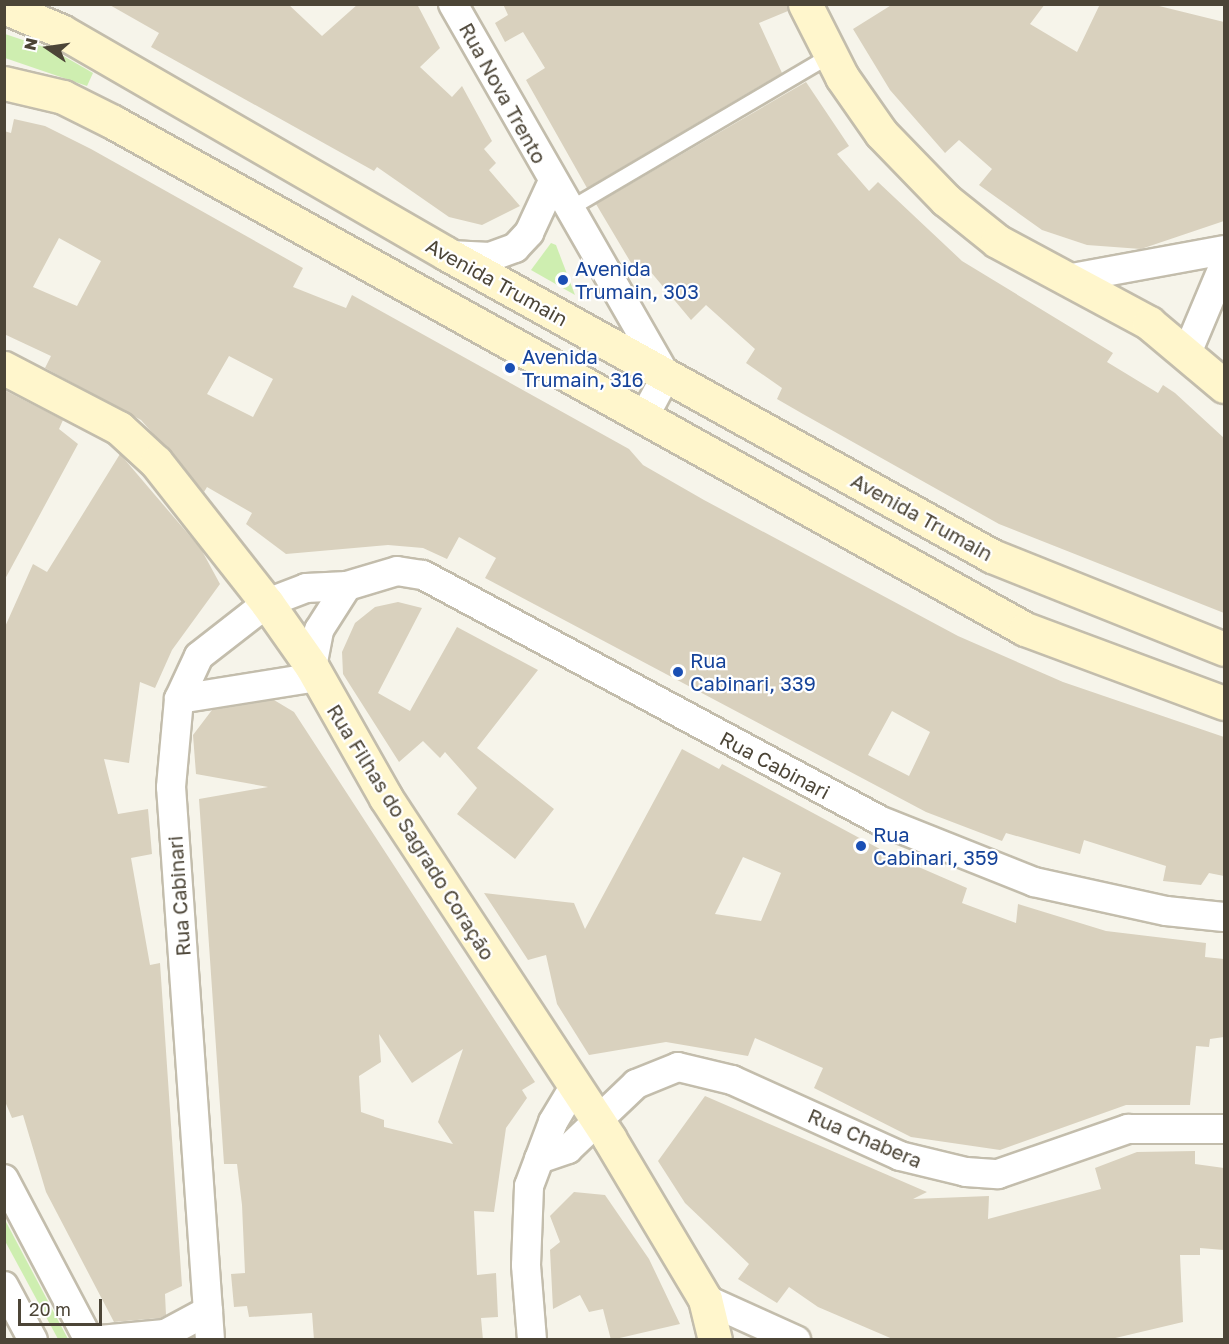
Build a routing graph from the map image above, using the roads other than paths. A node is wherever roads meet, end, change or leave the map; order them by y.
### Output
1 (453, 4) edge
2 (805, 4) edge
3 (4, 7) edge
4 (831, 56) junction
5 (4, 83) edge
6 (553, 181) junction
7 (568, 210) junction
8 (1224, 250) edge
9 (447, 254) junction
10 (1224, 265) edge
11 (1072, 278) junction
12 (1187, 353) junction
13 (4, 368) edge
14 (666, 376) junction
15 (1224, 386) edge
16 (644, 417) junction
17 (348, 586) junction
18 (267, 603) junction
19 (1224, 649) edge
20 (314, 672) junction
21 (179, 699) junction
22 (1224, 703) edge
23 (1224, 917) edge
24 (573, 1089) junction
25 (599, 1123) junction
26 (1224, 1129) edge
27 (539, 1159) junction
28 (4, 1179) edge
29 (4, 1286) edge
30 (705, 1299) junction
31 (208, 1311) junction
32 (33, 1340) edge
33 (89, 1340) edge
34 (100, 1340) edge
35 (210, 1340) edge
36 (531, 1340) edge
37 (715, 1340) edge
38 (796, 1340) edge

1 - 6 street, Rua Nova Trento
2 - 4 main road
3 - 9 main road, Avenida Trumain
4 - 7 lane
4 - 11 main road
5 - 16 main road
6 - 7 street, Rua Nova Trento
6 - 9 street, Rua Nova Trento
7 - 14 street, Rua Nova Trento
8 - 11 street
9 - 14 main road, Avenida Trumain
10 - 12 street
11 - 12 main road
12 - 15 main road
13 - 18 main road, Rua Filhas do Sagrado Coração
14 - 16 street
14 - 19 main road, Avenida Trumain
16 - 22 main road
17 - 18 street, Rua Cabinari
17 - 20 street
17 - 23 street, Rua Cabinari
18 - 20 main road, Rua Filhas do Sagrado Coração
18 - 21 street, Rua Cabinari
20 - 21 street
20 - 24 main road, Rua Filhas do Sagrado Coração
21 - 31 street, Rua Cabinari
24 - 25 main road, Rua Filhas do Sagrado Coração
24 - 27 street
25 - 26 street, Rua Chabera
25 - 27 street, Rua Chabera
25 - 30 main road, Rua Filhas do Sagrado Coração
27 - 36 street
28 - 33 street
29 - 32 street
30 - 37 main road, Rua Filhas do Sagrado Coração
30 - 38 street
31 - 34 street
31 - 35 street, Rua Cabinari

